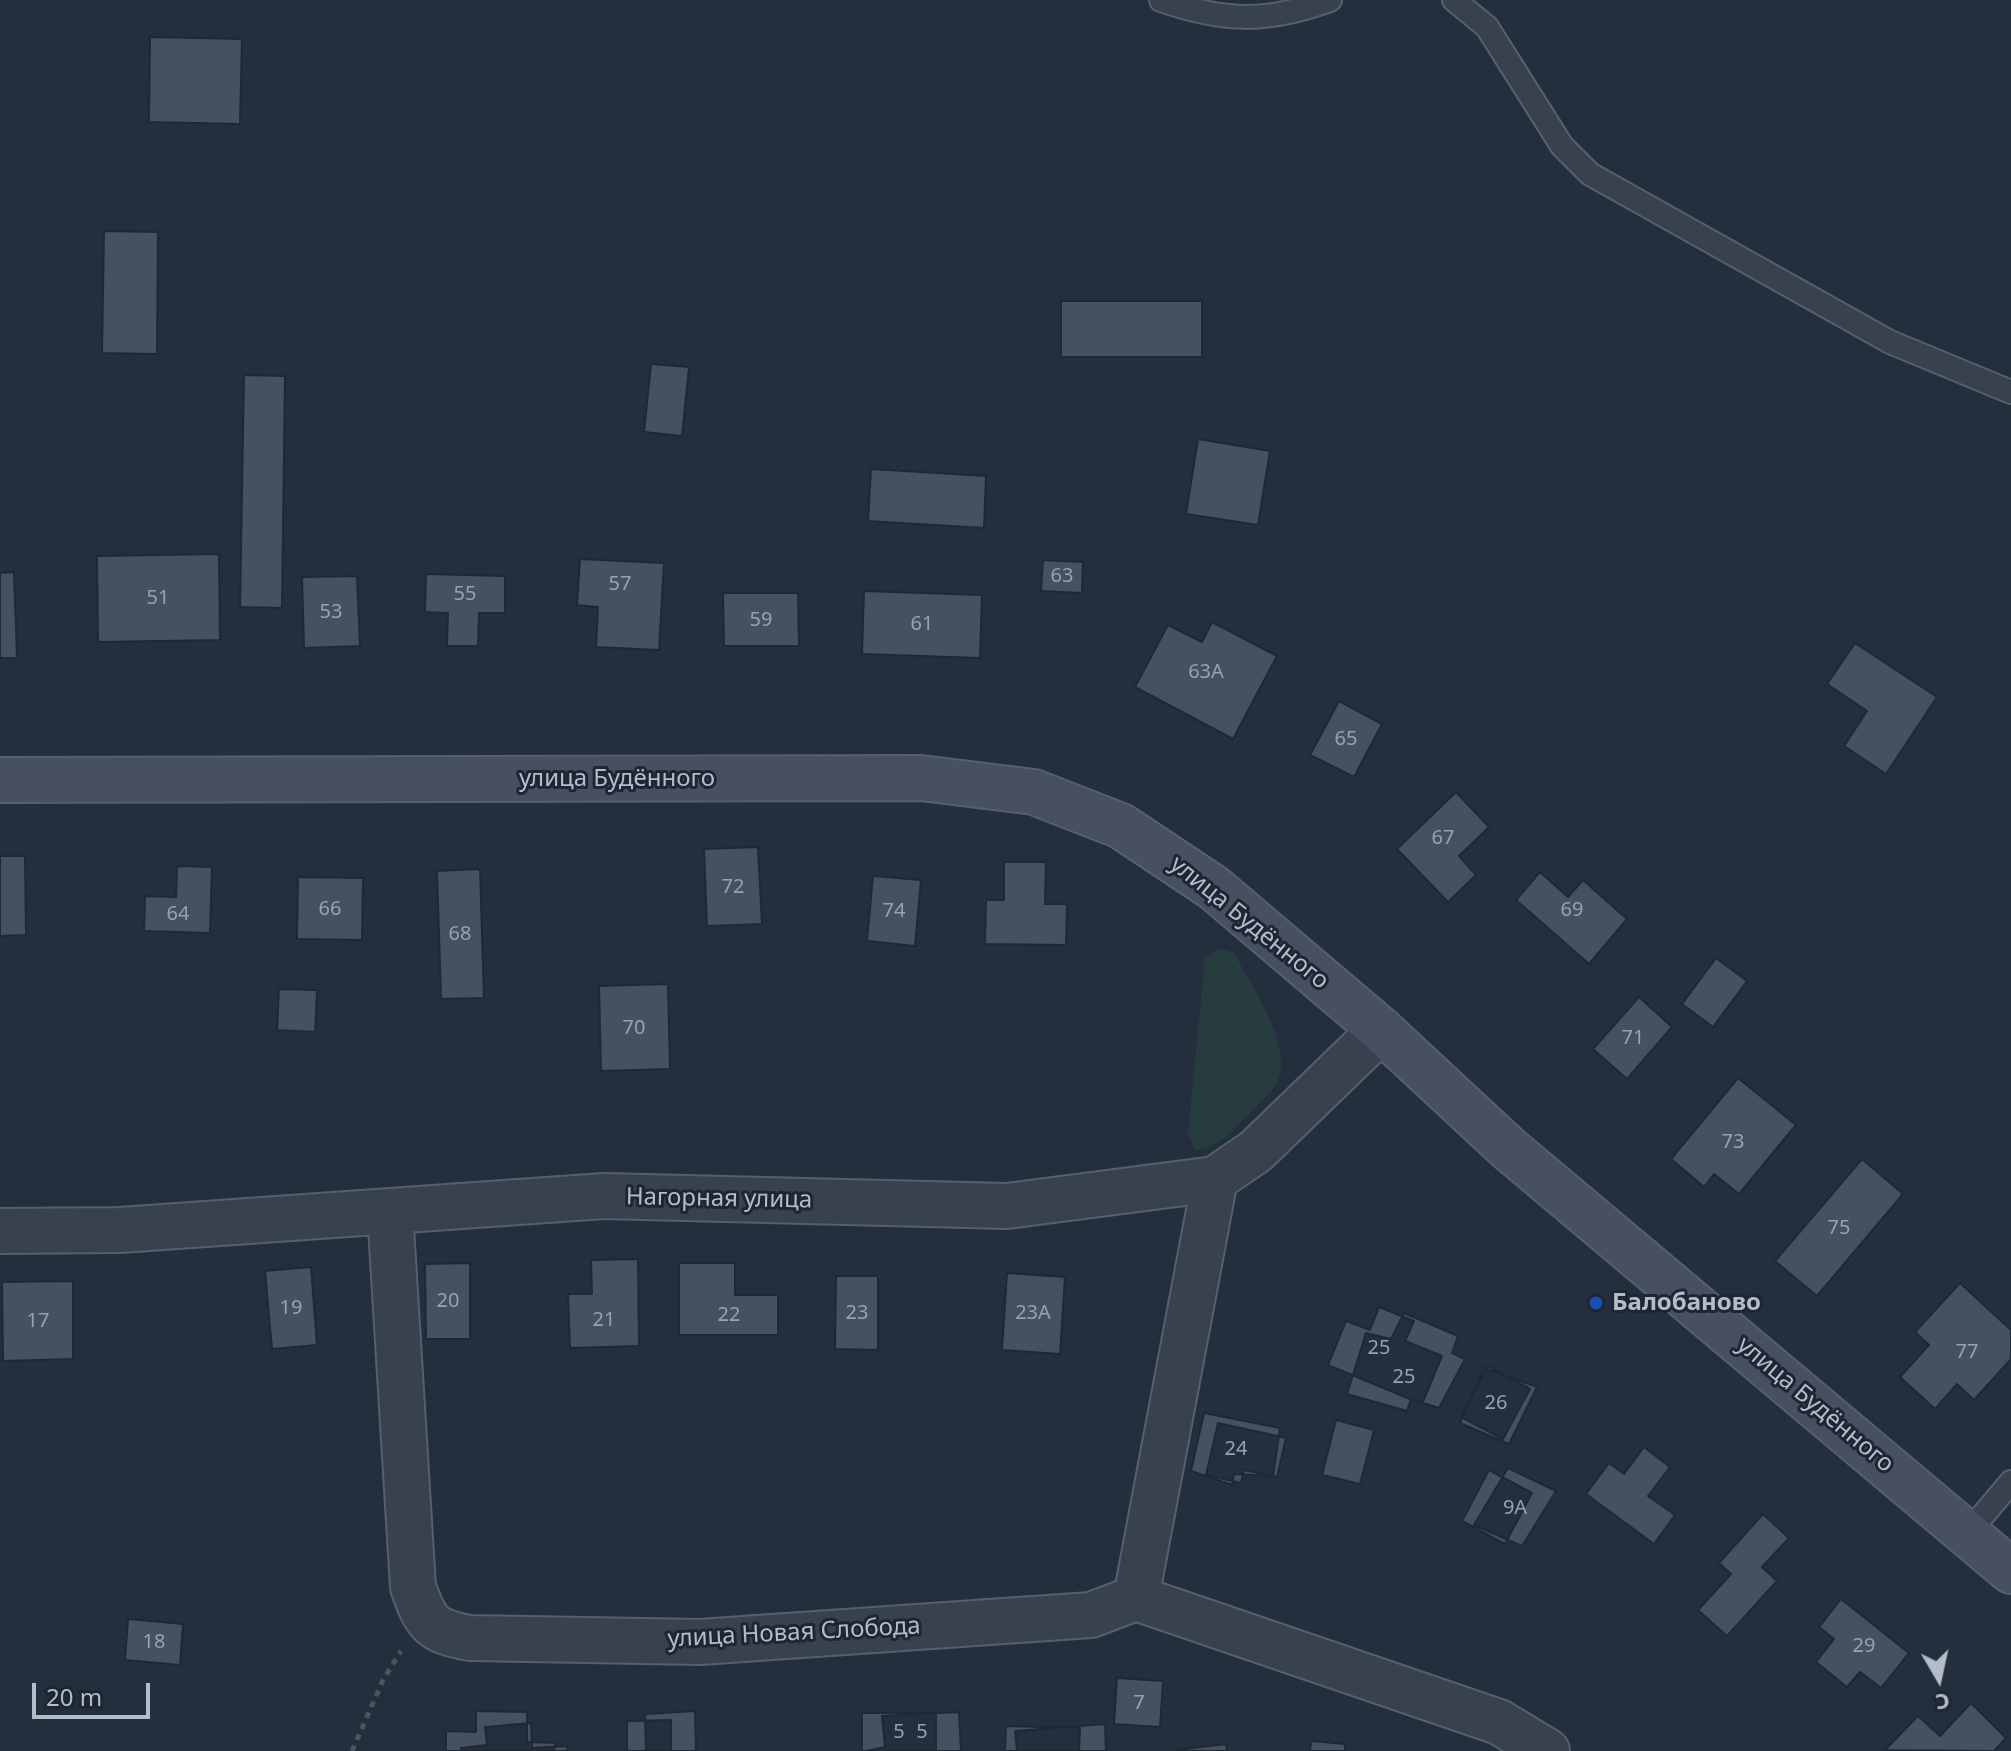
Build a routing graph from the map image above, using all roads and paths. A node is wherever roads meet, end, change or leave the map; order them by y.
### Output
1 (1161, 0) edge
2 (1330, 0) edge
3 (1454, 0) edge
4 (2011, 392) edge
5 (0, 780) edge
6 (1381, 1030) junction
7 (1215, 1179) junction
8 (390, 1211) junction
9 (0, 1231) edge
10 (2011, 1482) edge
11 (1968, 1533) junction
12 (2011, 1571) edge
13 (1136, 1598) junction
14 (404, 1647) dead end
15 (352, 1751) edge
16 (1547, 1751) edge

1 - 2 lane
3 - 4 lane
5 - 6 main road, улица Будённого
6 - 7 street, Нагорная улица
6 - 11 main road, улица Будённого
7 - 8 street, Нагорная улица
7 - 13 street
8 - 9 street, Нагорная улица
8 - 13 street, улица Новая Слобода
10 - 11 lane
11 - 12 main road, улица Будённого
13 - 16 street
14 - 15 path

